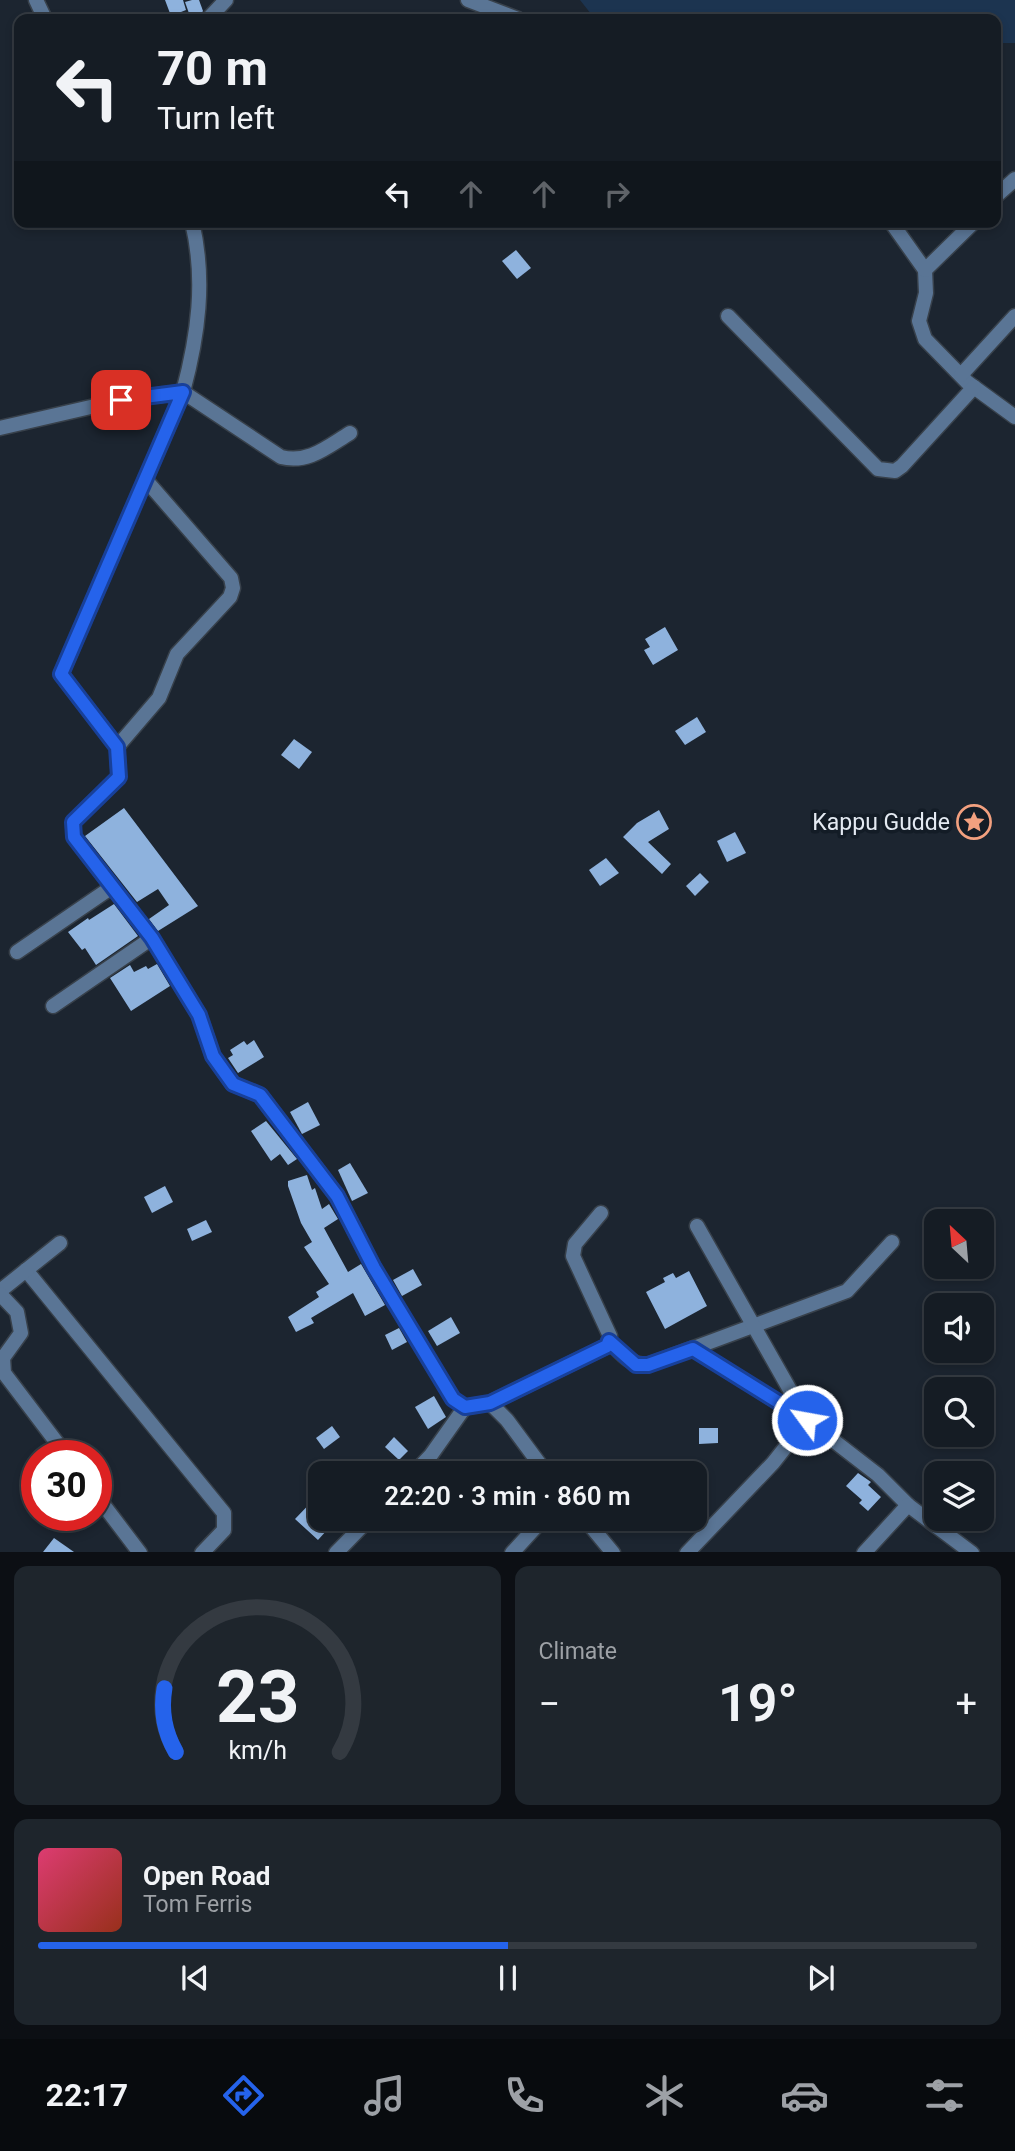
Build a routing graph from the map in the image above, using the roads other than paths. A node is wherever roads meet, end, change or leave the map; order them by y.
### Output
1 (226, 0) edge
2 (468, 0) edge
3 (488, 3) edge
4 (213, 14) edge
5 (509, 14) edge
6 (1015, 179) edge
7 (1001, 192) edge
8 (193, 228) edge
9 (895, 228) edge
10 (968, 228) edge
11 (925, 270) junction
12 (728, 316) dead end
13 (1015, 316) edge
14 (961, 375) junction
15 (974, 387) junction
16 (183, 392) junction
17 (1015, 417) edge
18 (0, 429) edge
19 (350, 433) dead end
20 (145, 479) junction
21 (117, 747) junction
22 (112, 887) junction
23 (152, 938) junction
24 (17, 951) dead end
25 (53, 1006) dead end
26 (601, 1213) dead end
27 (697, 1226) dead end
28 (892, 1242) dead end
29 (60, 1243) dead end
30 (26, 1270) junction
31 (0, 1292) edge
32 (755, 1325) junction
33 (609, 1341) junction
34 (693, 1349) junction
35 (490, 1403) junction
36 (465, 1407) junction
37 (807, 1420) junction
38 (55, 1440) edge
39 (425, 1461) edge
40 (537, 1461) edge
41 (908, 1505) junction
42 (112, 1516) edge
43 (357, 1531) edge
44 (532, 1531) edge
45 (595, 1531) edge
46 (140, 1552) edge
47 (202, 1552) edge
48 (337, 1552) edge
49 (512, 1552) edge
50 (612, 1552) edge
51 (687, 1552) edge
52 (864, 1552) edge
53 (972, 1552) edge

1 - 4 street
2 - 3 street
3 - 5 street
6 - 7 street
8 - 16 street
9 - 11 street
10 - 11 street
11 - 14 street
12 - 15 street
13 - 14 street
14 - 15 street
15 - 17 street
16 - 18 street
16 - 19 street
16 - 20 street
20 - 21 street
20 - 21 street
21 - 22 street
22 - 23 street
22 - 24 street
23 - 25 street
23 - 36 street
26 - 33 street
27 - 32 street
28 - 32 street
29 - 30 street
30 - 31 street
30 - 47 street
31 - 38 street
32 - 34 street
32 - 37 street
33 - 34 street
33 - 35 street
34 - 37 street
35 - 36 street
35 - 40 street
36 - 39 street
37 - 41 street
37 - 51 street
41 - 52 street
41 - 53 street
42 - 46 street
43 - 48 street
44 - 49 street
45 - 50 street

